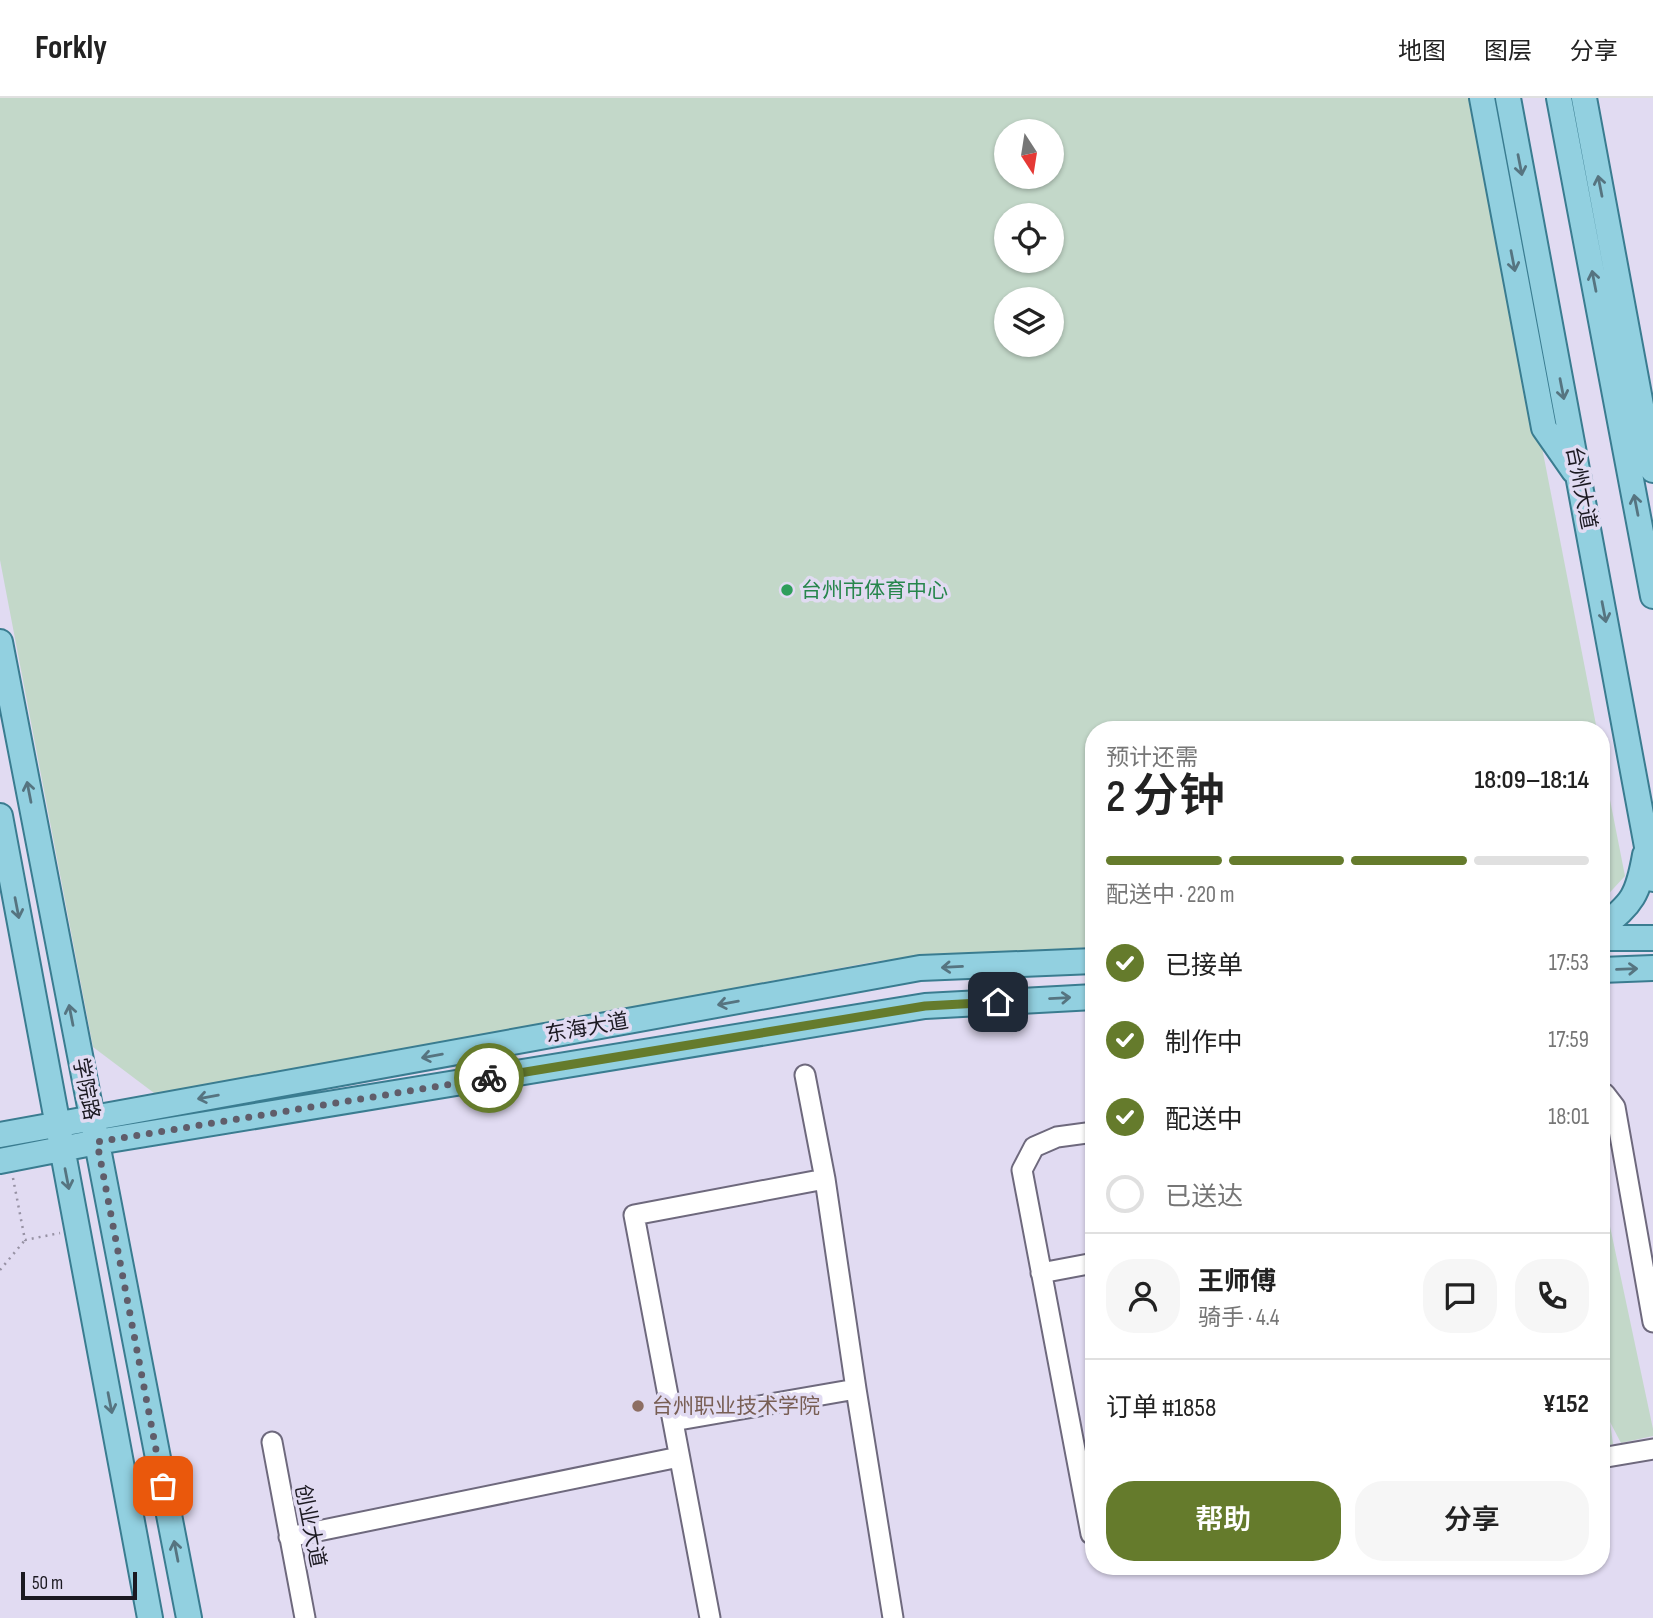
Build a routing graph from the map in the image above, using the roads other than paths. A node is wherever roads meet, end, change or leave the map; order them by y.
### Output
1 (1482, 98) edge
2 (1508, 98) edge
3 (1559, 98) edge
4 (1584, 98) edge
5 (1653, 470) edge
6 (1579, 478) junction
7 (1653, 596) edge
8 (0, 642) edge
9 (0, 816) edge
10 (1647, 844) junction
11 (1653, 879) edge
12 (1610, 921) edge
13 (1610, 938) edge
14 (1653, 938) edge
15 (1085, 961) edge
16 (1653, 968) edge
17 (1610, 970) edge
18 (1085, 997) edge
19 (805, 1075) dead end
20 (1610, 1100) edge
21 (91, 1118) junction
22 (58, 1124) junction
23 (1085, 1133) edge
24 (0, 1135) edge
25 (97, 1142) junction
26 (61, 1149) junction
27 (5, 1160) edge
28 (825, 1179) junction
29 (1085, 1265) edge
30 (1041, 1273) junction
31 (1653, 1322) edge
32 (856, 1389) junction
33 (673, 1421) junction
34 (272, 1442) dead end
35 (1653, 1449) edge
36 (1610, 1456) edge
37 (680, 1457) junction
38 (1085, 1503) edge
39 (289, 1537) junction
40 (150, 1618) edge
41 (189, 1618) edge
42 (305, 1618) edge
43 (710, 1618) edge
44 (893, 1618) edge

1 -> 6 main road
2 -> 6 main road, 台州大道
7 -> 3 main road
5 -> 4 main road
6 -> 10 main road, 台州大道
21 -> 8 main road, 学院路
9 -> 22 main road, 学院路
10 - 11 main road, 台州大道
10 - 12 main road
13 - 14 main road
15 -> 21 main road, 东海大道
17 -> 16 main road
25 -> 18 main road, 东海大道
19 - 28 lane
20 - 31 lane
21 - 22 main road, 东海大道
21 - 25 main road, 学院路
22 - 24 main road, 东海大道
22 - 26 main road, 学院路
23 - 30 lane
25 - 26 main road, 东海大道
41 -> 25 main road, 学院路
26 - 27 main road, 东海大道
26 -> 40 main road, 学院路
28 - 32 lane
28 - 33 lane
29 - 30 lane
30 - 38 lane
32 - 33 lane
32 - 44 lane
33 - 37 lane
34 - 39 lane, 创业大道
35 - 36 lane
37 - 39 lane
37 - 43 lane
39 - 42 lane, 创业大道

